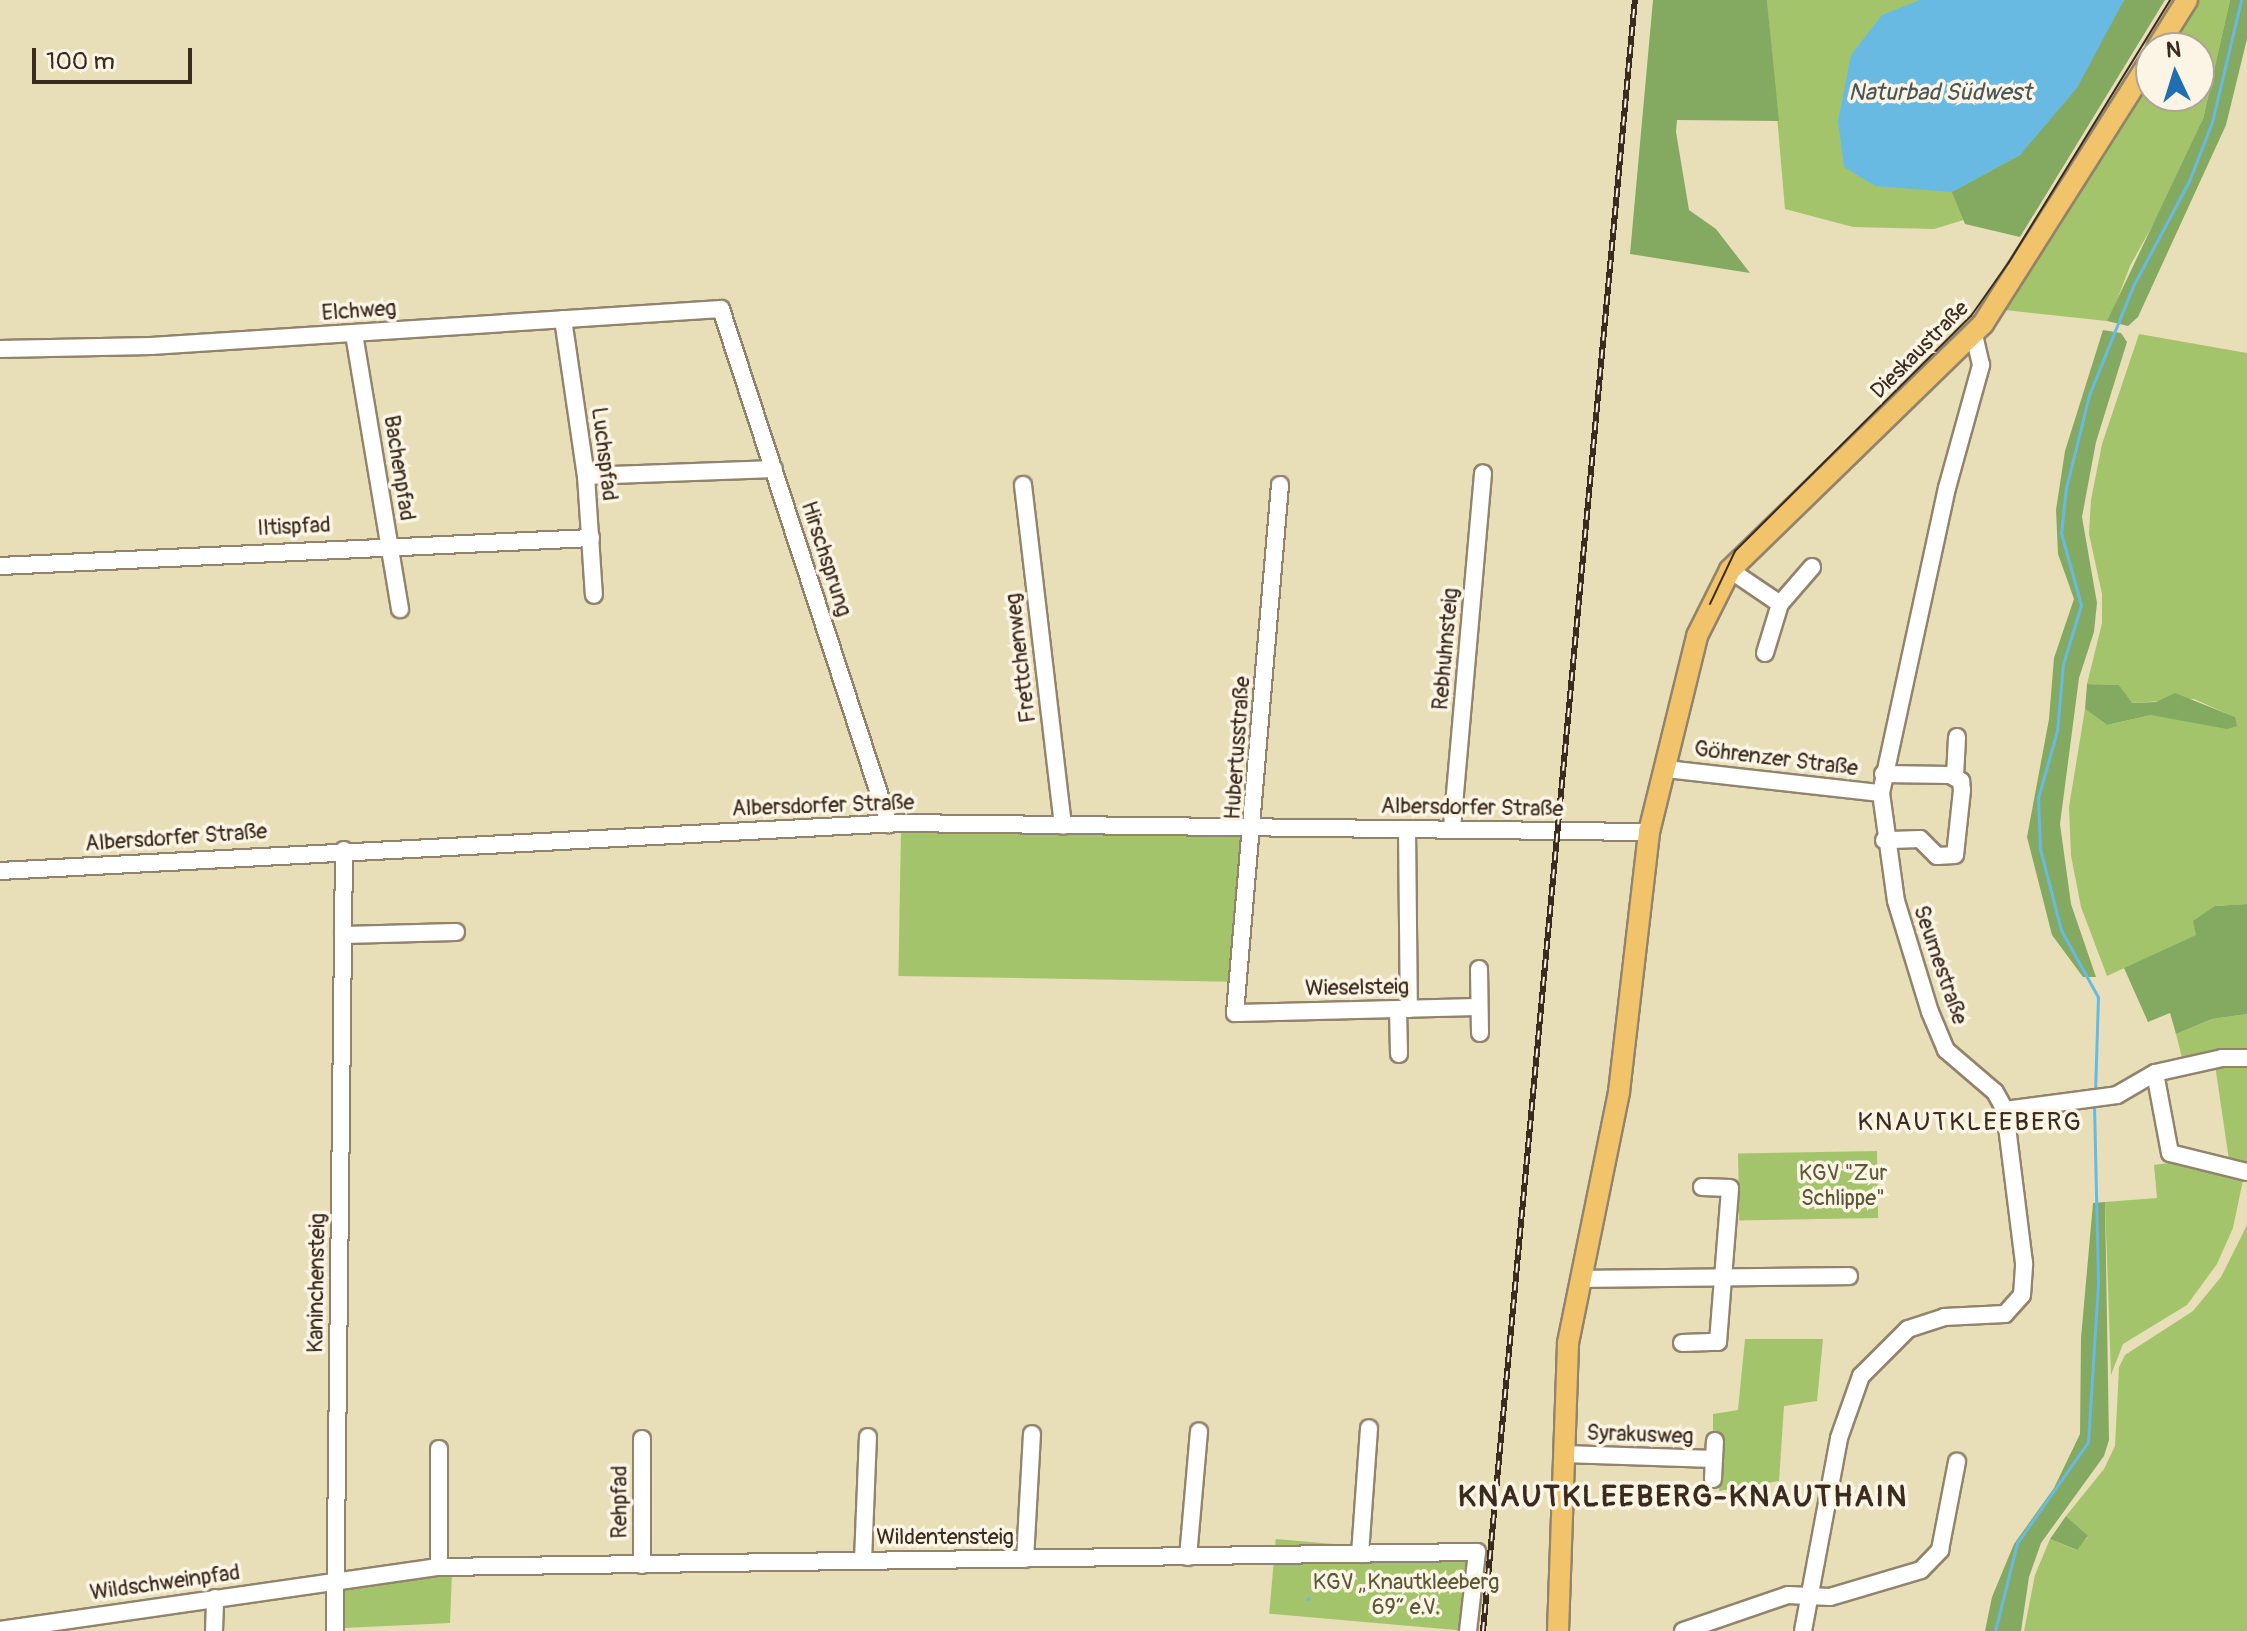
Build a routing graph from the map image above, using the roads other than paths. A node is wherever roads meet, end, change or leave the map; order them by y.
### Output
1 (2187, 0) edge
2 (2167, 32) edge
3 (2135, 84) edge
4 (721, 309) joint
5 (563, 319) junction
6 (354, 334) junction
7 (1974, 335) junction
8 (0, 349) edge
9 (774, 469) junction
10 (1483, 473) dead end
11 (586, 476) junction
12 (1023, 485) dead end
13 (1280, 485) dead end
14 (591, 538) junction
15 (389, 544) junction
16 (0, 566) edge
17 (1812, 567) dead end
18 (1730, 570) junction
19 (594, 595) dead end
20 (1780, 604) junction
21 (400, 609) dead end
22 (1765, 653) dead end
23 (1957, 737) dead end
24 (1666, 769) junction
25 (1883, 774) junction
26 (1955, 776) junction
27 (1881, 793) junction
28 (889, 824) junction
29 (1063, 826) junction
30 (1452, 828) junction
31 (1254, 829) junction
32 (1407, 829) junction
33 (1649, 832) junction
34 (1884, 840) junction
35 (344, 850) junction
36 (0, 871) edge
37 (456, 932) dead end
38 (343, 935) junction
39 (1479, 969) dead end
40 (1479, 1007) junction
41 (1404, 1009) junction
42 (1235, 1013) joint
43 (1480, 1033) dead end
44 (1399, 1054) dead end
45 (2247, 1058) edge
46 (2155, 1073) junction
47 (2005, 1110) junction
48 (2247, 1172) edge
49 (1702, 1187) dead end
50 (1849, 1276) dead end
51 (1725, 1277) junction
52 (1580, 1279) junction
53 (1682, 1343) dead end
54 (1369, 1428) dead end
55 (1199, 1431) dead end
56 (1032, 1434) dead end
57 (868, 1437) dead end
58 (642, 1439) dead end
59 (1715, 1441) dead end
60 (439, 1449) dead end
61 (1564, 1454) junction
62 (1714, 1459) junction
63 (1957, 1462) dead end
64 (1713, 1479) dead end
65 (1360, 1554) junction
66 (1188, 1557) junction
67 (1025, 1559) junction
68 (863, 1560) junction
69 (642, 1565) junction
70 (439, 1567) junction
71 (336, 1579) junction
72 (1808, 1595) junction
73 (215, 1598) junction
74 (80, 1624) edge
75 (0, 1630) edge
76 (214, 1631) edge
77 (335, 1631) edge
78 (1468, 1631) edge
79 (1558, 1631) edge
80 (1683, 1631) edge
81 (1803, 1631) edge

1 - 2 main road
3 - 7 main road, Dieskaustraße
4 - 5 street, Elchweg
4 - 9 street, Hirschsprung
5 - 6 street, Elchweg
5 - 11 street, Luchspfad
6 - 8 street, Elchweg
6 - 15 street, Bachenpfad
7 - 18 main road, Dieskaustraße
7 - 25 street, Seumestraße
9 - 11 street
9 - 28 street, Hirschsprung
10 - 30 street, Rebhuhnsteig
11 - 14 street, Luchspfad
12 - 29 street, Frettchenweg
13 - 31 street, Hubertusstraße
14 - 15 street, Iltispfad
14 - 19 street, Luchspfad
15 - 16 street, Iltispfad
15 - 21 street, Bachenpfad
17 - 20 street
18 - 20 street
18 - 24 main road, Dieskaustraße
20 - 22 street
23 - 26 street
24 - 27 street, Göhrenzer Straße
24 - 33 main road, Dieskaustraße
25 - 26 street
25 - 27 street, Seumestraße
26 - 34 street
27 - 34 street, Seumestraße
28 - 29 street, Albersdorfer Straße
28 - 35 street, Albersdorfer Straße
29 - 31 street, Albersdorfer Straße
30 - 32 street, Albersdorfer Straße
30 - 33 street, Albersdorfer Straße
31 - 32 street, Albersdorfer Straße
31 - 42 street, Hubertusstraße
32 - 41 street
33 - 52 main road, Dieskaustraße
34 - 47 street, Seumestraße
35 - 36 street, Albersdorfer Straße
35 - 38 street, Kaninchensteig
37 - 38 street
38 - 71 street, Kaninchensteig
39 - 40 street
40 - 41 street, Wieselsteig
40 - 43 street
41 - 42 street, Wieselsteig
41 - 44 street
45 - 46 street
46 - 47 street
46 - 48 street
47 - 72 street
49 - 51 street
50 - 51 street
51 - 52 street
51 - 53 street
52 - 61 main road, Dieskaustraße
54 - 65 street
55 - 66 street
56 - 67 street
57 - 68 street
58 - 69 street, Rehpfad
59 - 62 street, Syrakusweg
60 - 70 street
61 - 62 street, Syrakusweg
61 - 79 main road, Dieskaustraße
62 - 64 street, Syrakusweg
63 - 72 street
65 - 66 street, Wildentensteig
65 - 78 street, Wildentensteig
66 - 67 street, Wildentensteig
67 - 68 street, Wildentensteig
68 - 69 street, Wildentensteig
69 - 70 street, Wildentensteig
70 - 71 street, Wildentensteig
71 - 73 street, Wildschweinpfad
71 - 77 street, Kaninchensteig
72 - 80 street
72 - 81 street
73 - 74 street, Wildschweinpfad
73 - 76 street
74 - 75 street, Wildschweinpfad

